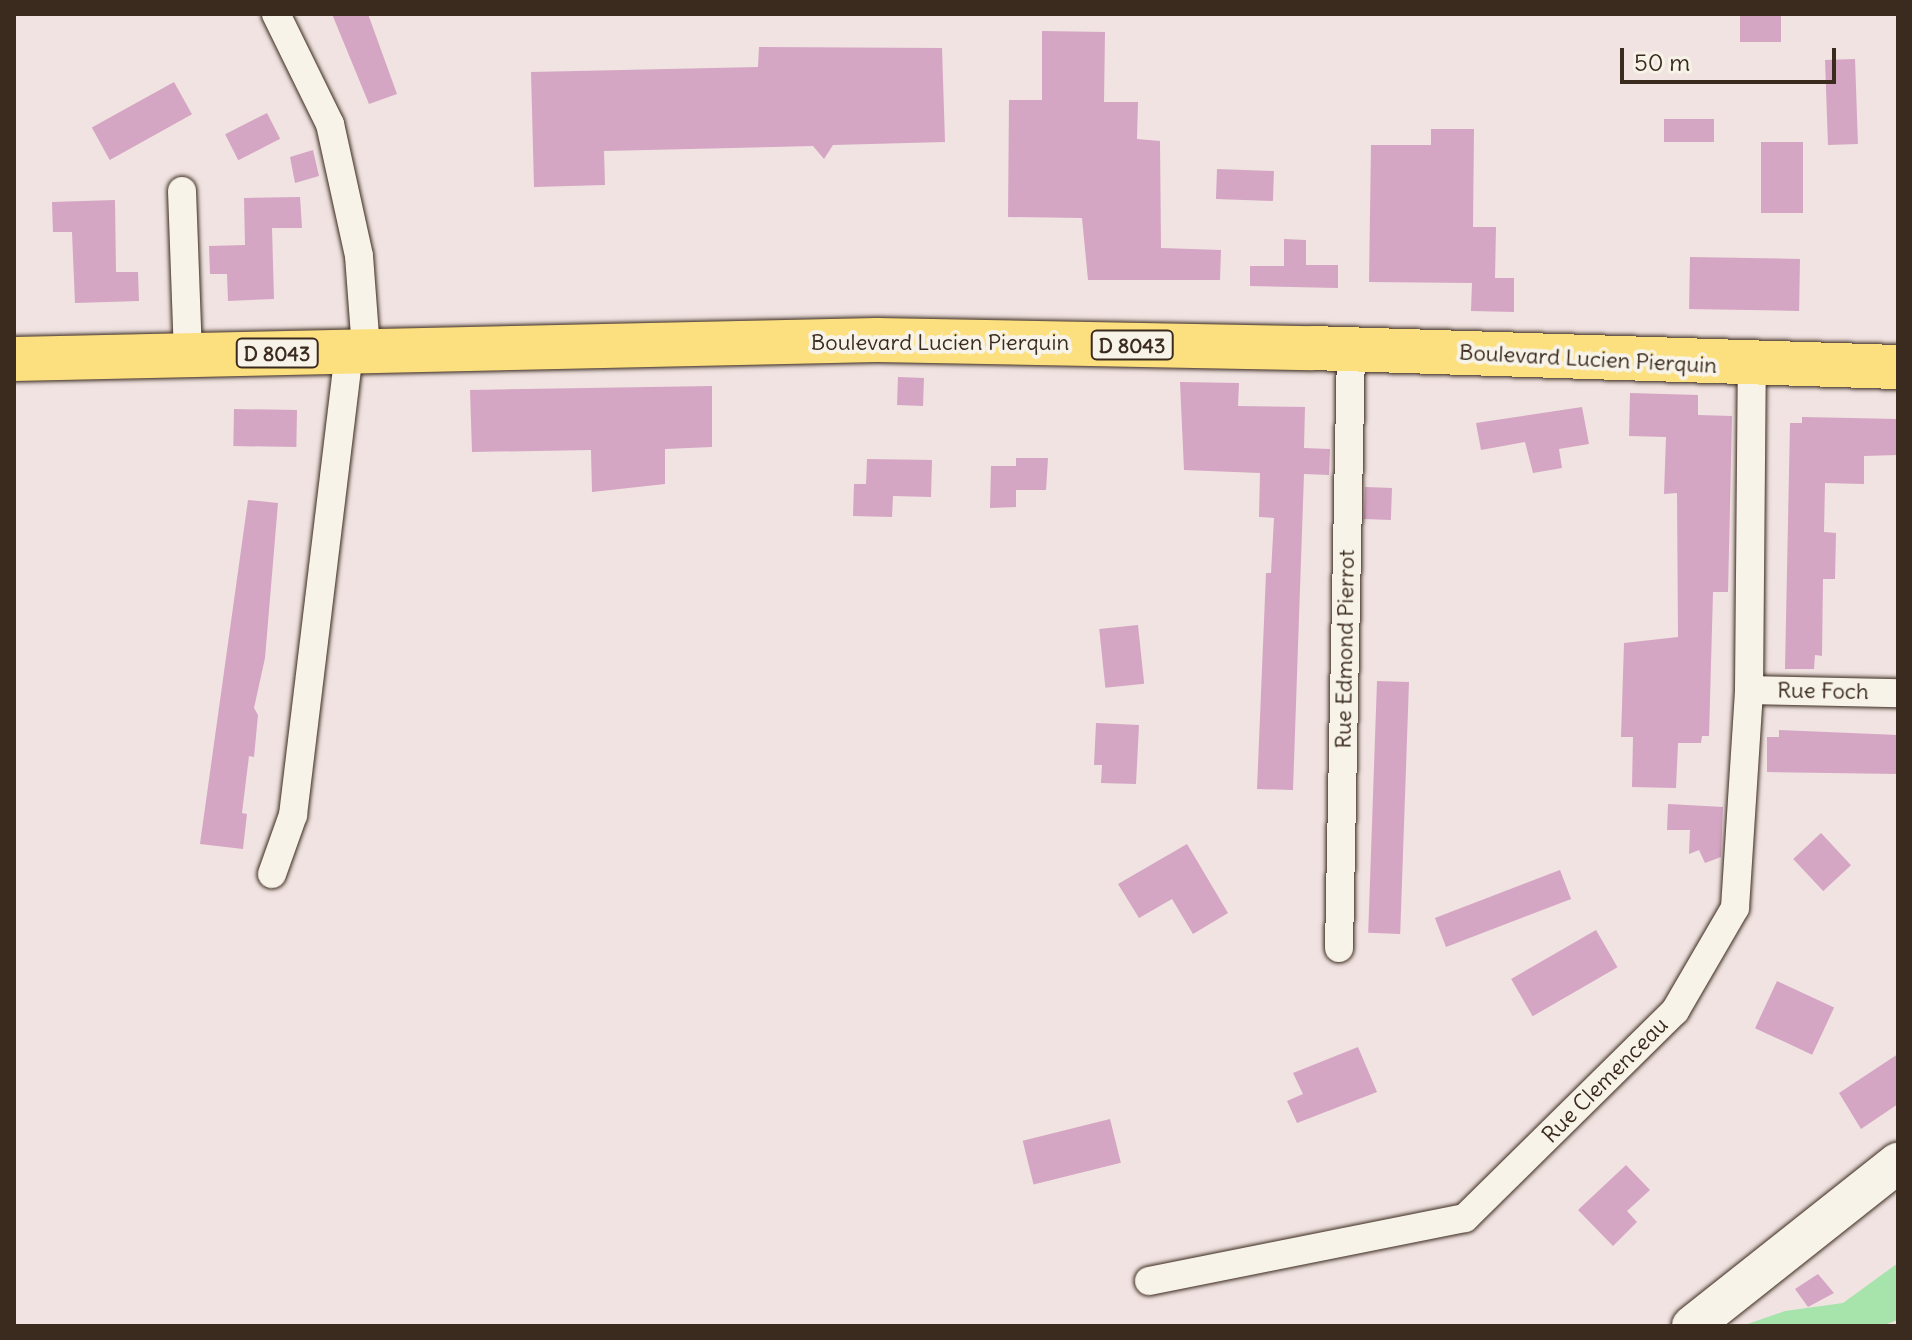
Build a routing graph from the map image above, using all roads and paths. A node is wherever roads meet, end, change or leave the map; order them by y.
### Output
1 (276, 14) edge
2 (182, 191) dead end
3 (358, 350) junction
4 (1351, 350) junction
5 (188, 356) junction
6 (14, 359) edge
7 (1752, 366) junction
8 (1898, 367) edge
9 (1749, 690) junction
10 (1898, 693) edge
11 (272, 874) dead end
12 (1339, 948) dead end
13 (1898, 1163) edge
14 (1149, 1281) dead end
15 (1692, 1326) edge

1 - 3 street
2 - 5 street
3 - 4 main road, Boulevard Lucien Pierquin / D 8043
3 - 5 main road, D 8043
3 - 11 street
4 - 7 main road, Boulevard Lucien Pierquin / D 8043
4 - 12 street, Rue Edmond Pierrot
5 - 6 main road, D 8043
7 - 8 main road, Boulevard Lucien Pierquin / D 8043
7 - 9 street, Rue Clemenceau
9 - 10 street, Rue Foch
9 - 14 street, Rue Clemenceau
13 - 15 street

